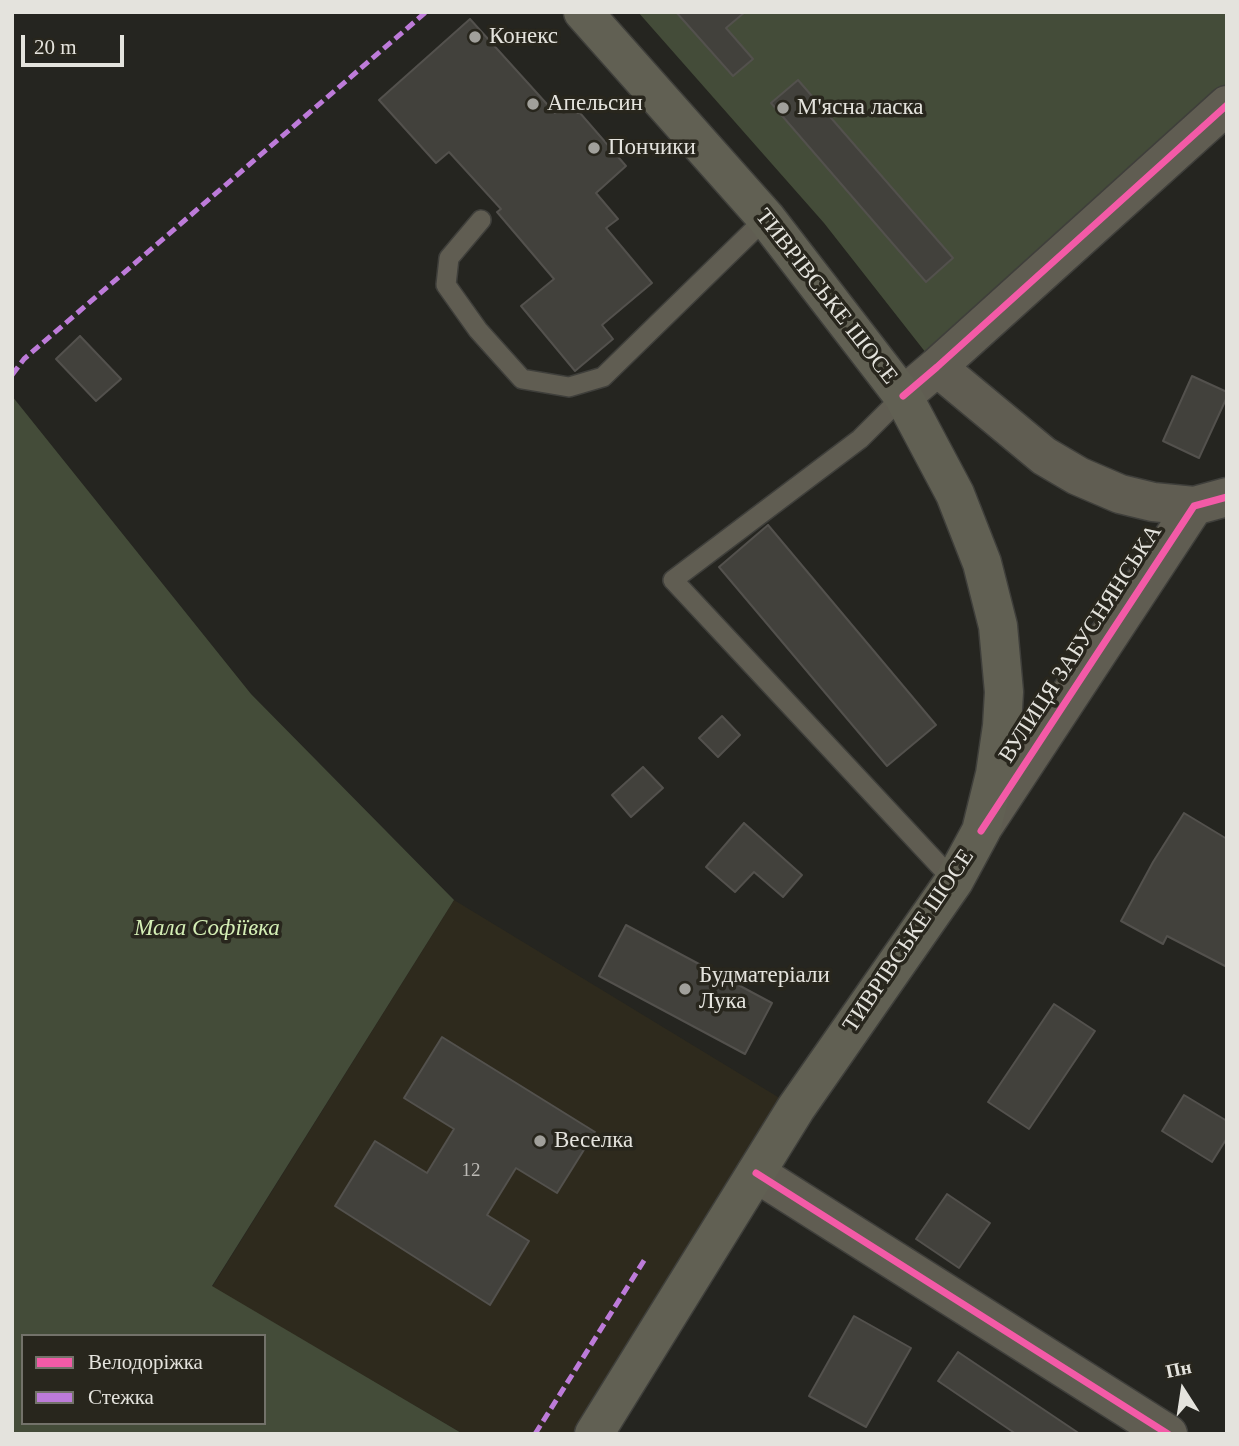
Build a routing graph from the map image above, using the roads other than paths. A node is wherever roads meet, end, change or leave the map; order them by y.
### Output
1 (583, 12) edge
2 (1227, 105) edge
3 (766, 218) junction
4 (481, 219) dead end
5 (937, 368) junction
6 (902, 396) junction
7 (1211, 502) edge
8 (981, 831) junction
9 (954, 881) junction
10 (756, 1173) junction
11 (594, 1434) edge
12 (1168, 1434) edge

1 - 3 main road, ТИВРІВСЬКЕ ШОСЕ
2 - 5 street
3 - 4 lane
3 - 6 main road, ТИВРІВСЬКЕ ШОСЕ
5 - 6 street
5 - 7 street
6 - 8 main road, ТИВРІВСЬКЕ ШОСЕ
6 - 9 lane
7 - 8 street, ВУЛИЦЯ ЗАБУСНЯНСЬКА
8 - 9 main road, ТИВРІВСЬКЕ ШОСЕ
9 - 10 main road, ТИВРІВСЬКЕ ШОСЕ
10 - 11 main road, ТИВРІВСЬКЕ ШОСЕ
10 - 12 street

